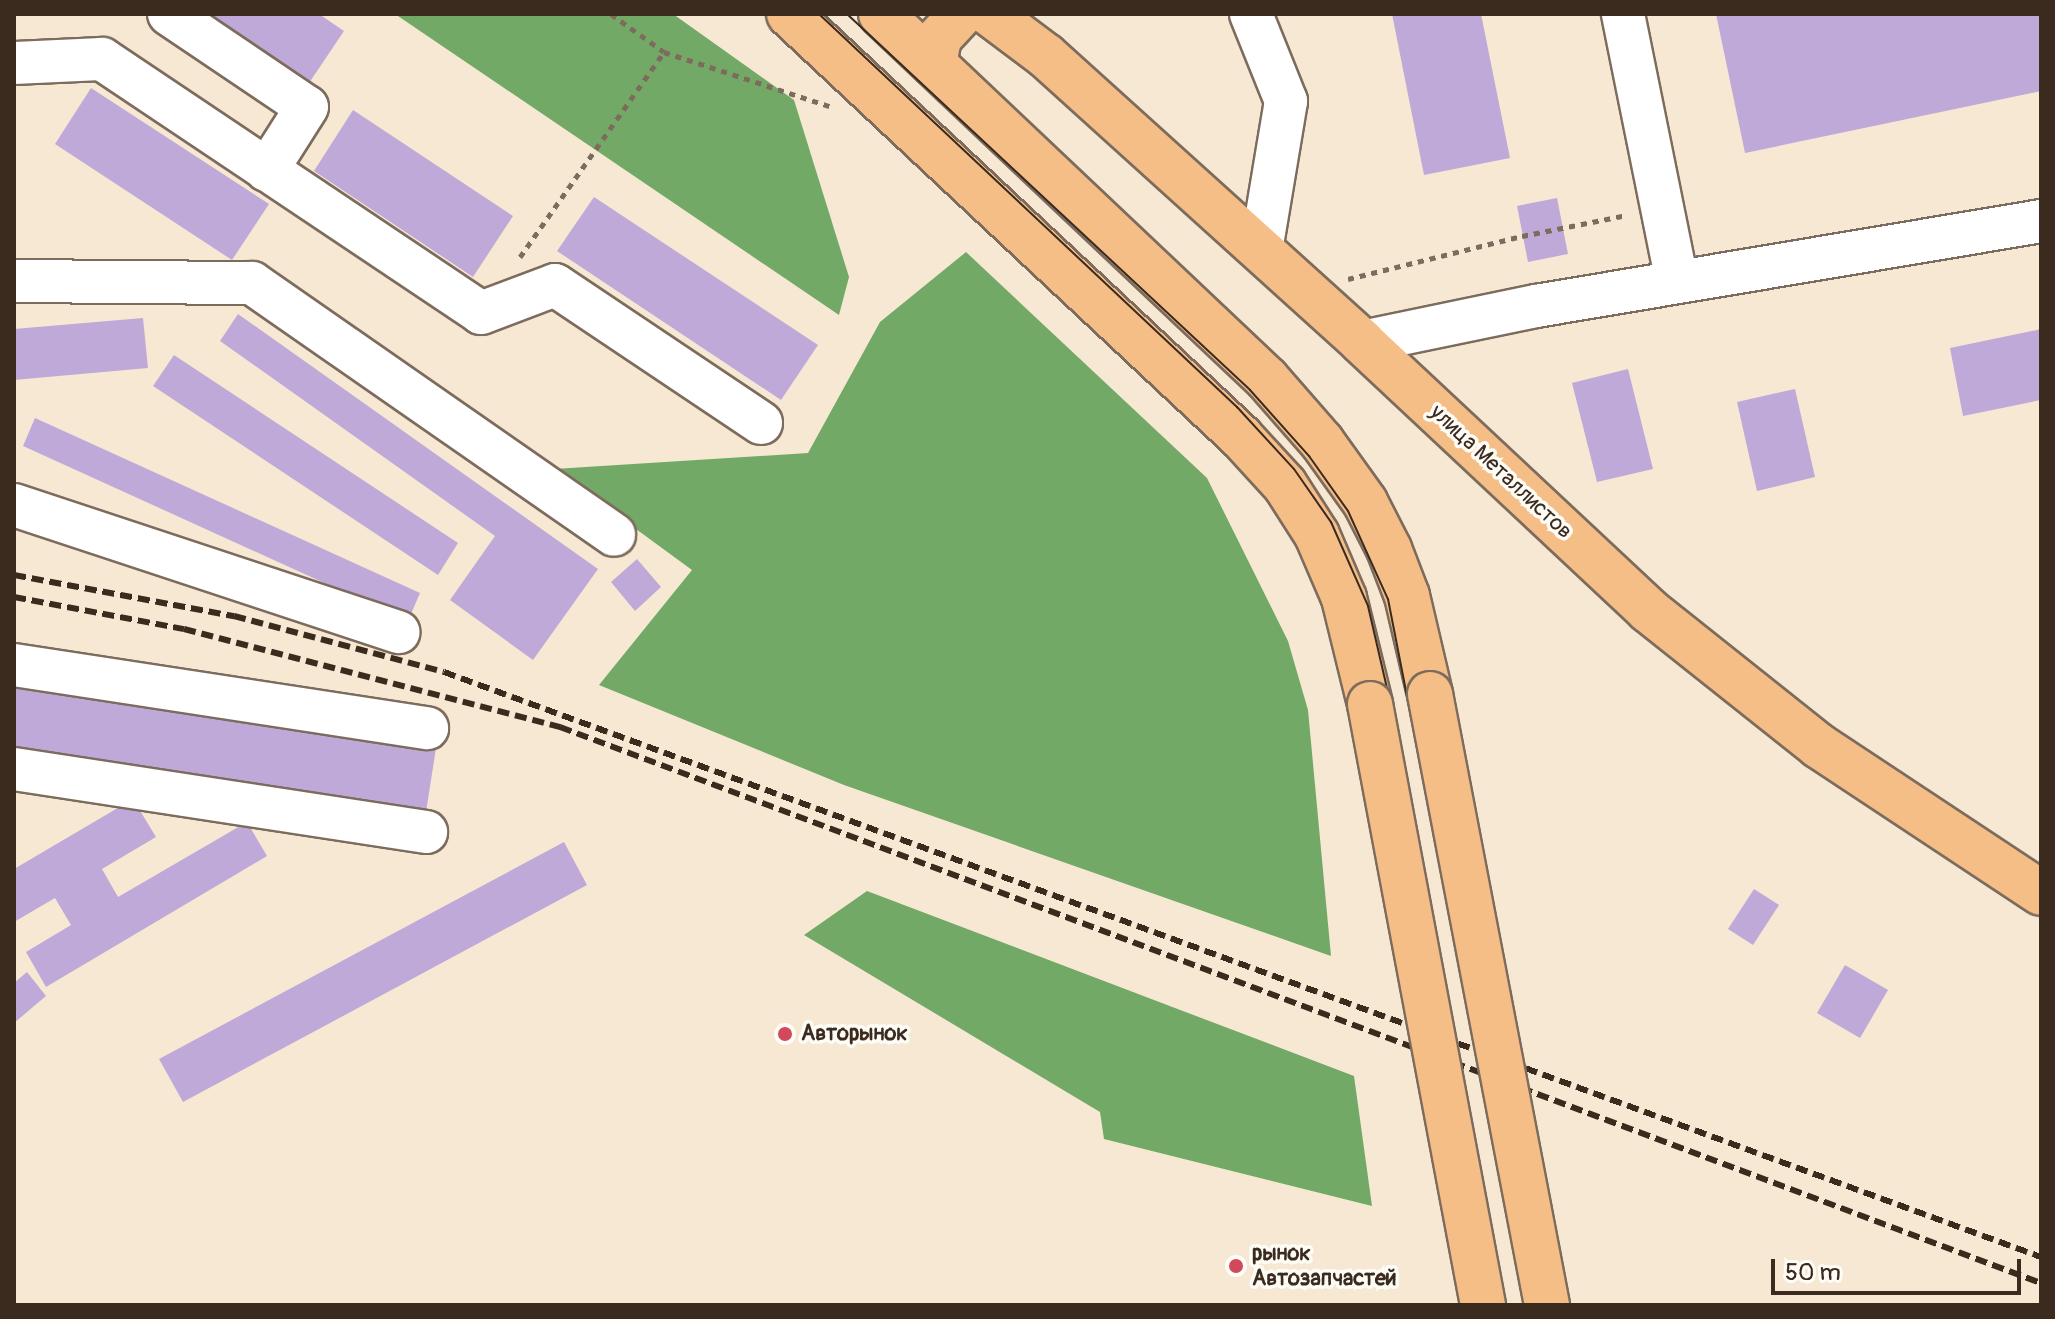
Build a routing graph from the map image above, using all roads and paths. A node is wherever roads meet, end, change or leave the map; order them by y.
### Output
1 (169, 14) edge
2 (611, 14) edge
3 (789, 14) edge
4 (881, 14) edge
5 (961, 14) edge
6 (990, 14) edge
7 (1251, 14) edge
8 (1623, 14) edge
9 (664, 52) junction
10 (14, 63) edge
11 (934, 64) junction
12 (831, 107) dead end
13 (267, 170) junction
14 (1662, 209) junction
15 (2041, 221) edge
16 (1261, 251) junction
17 (518, 261) dead end
18 (14, 281) edge
19 (1677, 282) junction
20 (1305, 290) junction
21 (1362, 342) junction
22 (761, 423) dead end
23 (14, 505) edge
24 (614, 535) dead end
25 (399, 632) dead end
26 (14, 665) edge
27 (427, 728) dead end
28 (14, 769) edge
29 (426, 832) dead end
30 (2041, 893) edge
31 (1483, 1305) edge
32 (1547, 1305) edge

1 - 13 lane
2 - 9 path
3 - 31 main road, bridge
4 - 11 main road
5 - 11 main road
6 - 16 main road, улица Металлистов
7 - 16 lane
8 - 14 lane
9 - 12 path
9 - 17 path
10 - 13 lane
11 - 32 main road, bridge
13 - 22 lane
14 - 19 lane
14 - 20 path
15 - 19 lane
16 - 20 main road, улица Металлистов
18 - 24 lane
19 - 21 lane
20 - 21 main road, улица Металлистов
21 - 30 main road, улица Металлистов
23 - 25 lane
26 - 27 lane
28 - 29 lane

